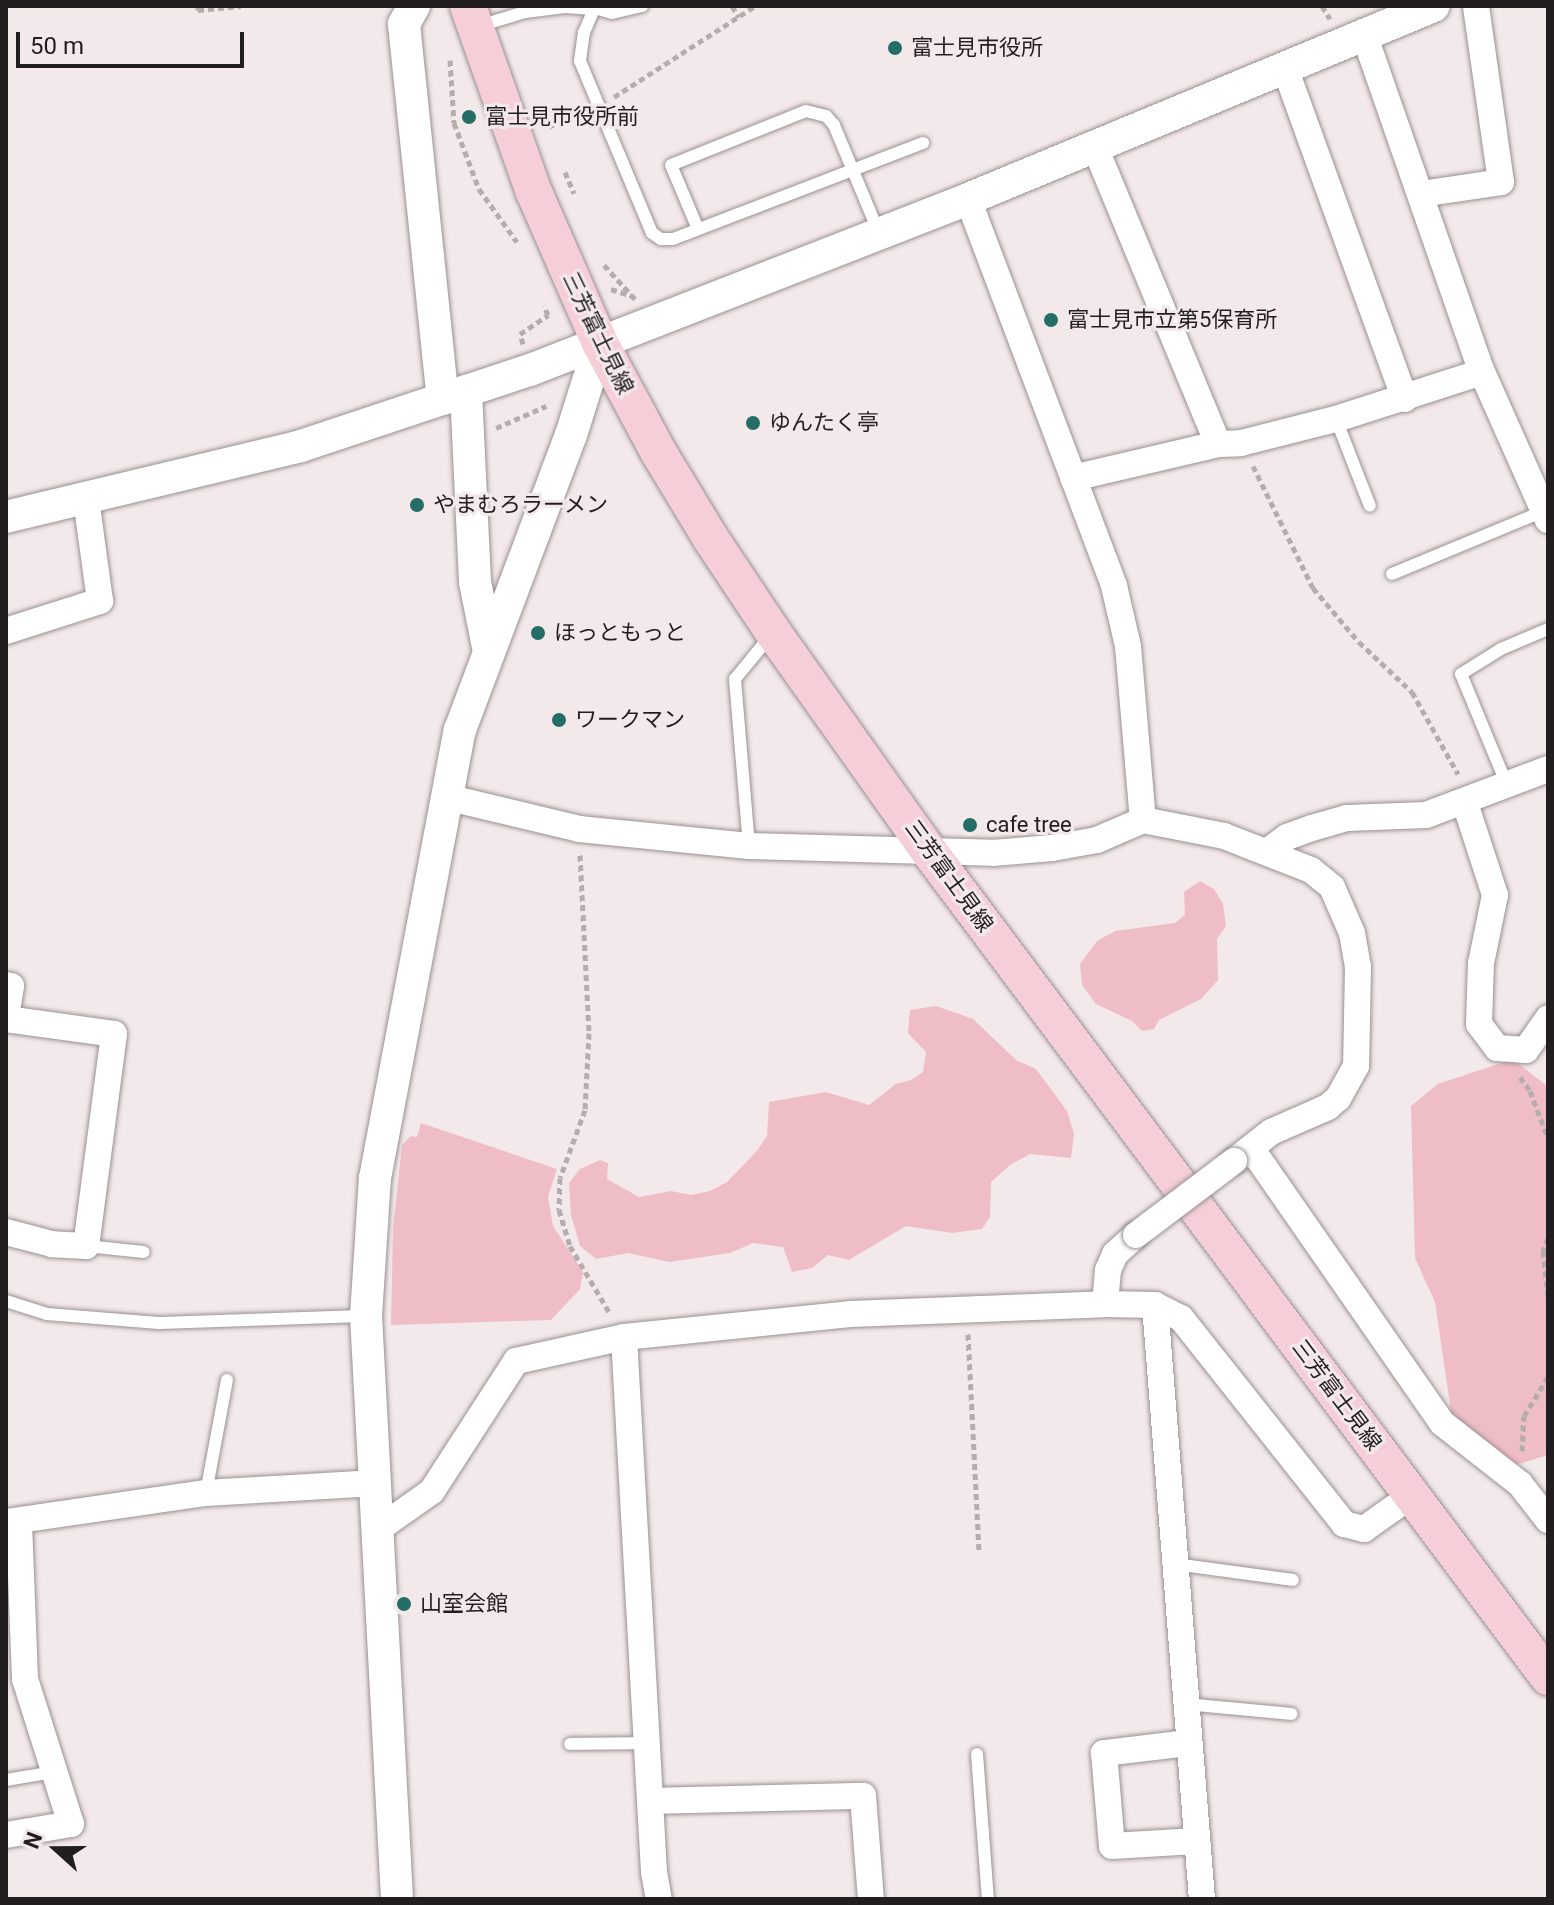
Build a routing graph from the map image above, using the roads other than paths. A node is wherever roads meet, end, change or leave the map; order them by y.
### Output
1 (414, 6) edge
2 (642, 6) edge
3 (1434, 6) edge
4 (1476, 6) edge
5 (591, 7) edge
6 (475, 13) edge
7 (1364, 34) junction
8 (1285, 68) junction
9 (923, 143) dead end
10 (1095, 147) junction
11 (854, 169) junction
12 (1421, 194) junction
13 (968, 199) junction
14 (698, 229) junction
15 (879, 233) junction
16 (600, 343) junction
17 (1482, 372) junction
18 (455, 395) junction
19 (1405, 399) junction
20 (1336, 419) junction
21 (1229, 444) junction
22 (1073, 478) junction
23 (86, 499) junction
24 (1370, 506) dead end
25 (1546, 516) edge
26 (6, 517) edge
27 (1392, 574) dead end
28 (1548, 629) edge
29 (6, 631) edge
30 (773, 632) junction
31 (488, 647) junction
32 (1546, 775) edge
33 (1507, 785) junction
34 (446, 797) junction
35 (1468, 802) junction
36 (1143, 820) junction
37 (749, 846) junction
38 (928, 850) junction
39 (1267, 852) junction
40 (6, 985) edge
41 (6, 1018) edge
42 (1548, 1018) edge
43 (1242, 1154) junction
44 (6, 1232) edge
45 (86, 1246) junction
46 (144, 1252) dead end
47 (6, 1301) edge
48 (1105, 1304) junction
49 (1155, 1305) junction
50 (366, 1316) junction
51 (624, 1337) junction
52 (227, 1380) dead end
53 (376, 1483) junction
54 (206, 1493) junction
55 (1412, 1495) junction
56 (1548, 1520) edge
57 (12, 1522) edge
58 (377, 1530) junction
59 (1175, 1564) junction
60 (1293, 1580) dead end
61 (1548, 1677) edge
62 (1186, 1704) junction
63 (1292, 1714) dead end
64 (648, 1743) junction
65 (1188, 1743) junction
66 (570, 1744) dead end
67 (977, 1754) dead end
68 (55, 1772) junction
69 (6, 1780) edge
70 (652, 1801) junction
71 (6, 1835) edge
72 (1196, 1841) junction
73 (397, 1899) edge
74 (659, 1899) edge
75 (871, 1899) edge
76 (988, 1899) edge
77 (1202, 1899) edge

1 - 18 street
2 - 5 lane
3 - 7 street
4 - 12 street
5 - 6 lane
5 - 14 lane
6 - 16 main road, 三芳富士見線
7 - 8 street
7 - 12 street
8 - 10 street
8 - 19 street
9 - 11 lane
10 - 13 street
10 - 21 street
11 - 14 lane
11 - 14 lane
11 - 15 lane
12 - 17 street
13 - 15 street
13 - 22 street
15 - 16 street
16 - 18 street
16 - 30 main road, 三芳富士見線
16 - 31 street
17 - 19 street
17 - 25 street
18 - 23 street
18 - 31 street
19 - 20 street
20 - 21 street
20 - 24 lane
21 - 22 street
22 - 36 street
23 - 26 street
23 - 29 street
25 - 27 lane
28 - 33 lane
30 - 37 lane
30 - 38 main road, 三芳富士見線
31 - 34 street
32 - 33 street
33 - 35 street
34 - 37 street
34 - 50 street
35 - 39 street
35 - 42 street
36 - 38 street
36 - 39 street
37 - 38 street
38 - 55 main road, 三芳富士見線
39 - 43 street
40 - 41 street
41 - 45 street
43 - 48 street, bridge
43 - 56 street
44 - 45 street
45 - 46 lane
47 - 50 lane
48 - 49 street
48 - 51 street
49 - 55 street
49 - 59 street
50 - 53 street
51 - 58 street
51 - 64 street
52 - 54 lane
53 - 54 street
53 - 58 street
54 - 57 street
55 - 61 main road, 三芳富士見線
57 - 68 street
58 - 73 street
59 - 60 lane
59 - 62 street
62 - 63 lane
62 - 65 street
64 - 66 lane
64 - 70 street
65 - 72 street
65 - 72 street
67 - 76 lane
68 - 69 lane
68 - 71 street
70 - 74 street
70 - 75 street
72 - 77 street

